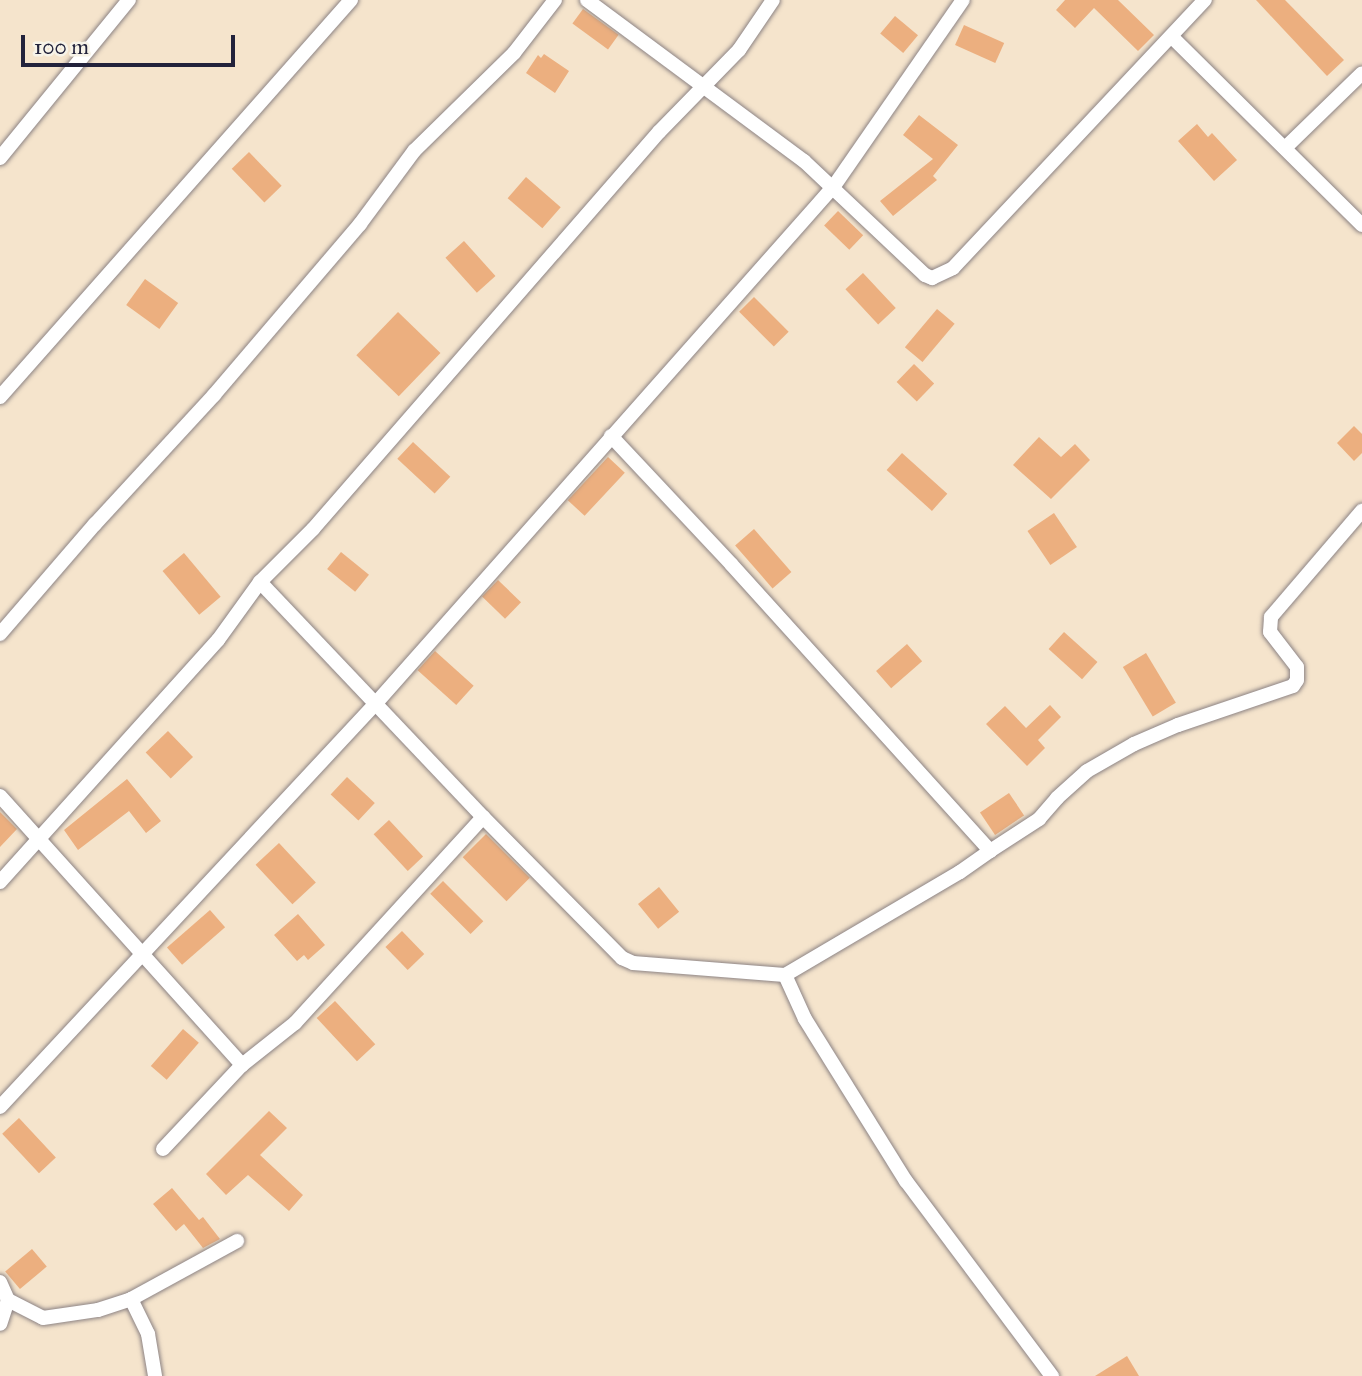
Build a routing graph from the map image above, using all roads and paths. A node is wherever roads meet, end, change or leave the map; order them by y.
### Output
1 (129, 0) edge
2 (351, 0) edge
3 (555, 0) edge
4 (587, 0) edge
5 (772, 0) edge
6 (963, 0) edge
7 (1205, 0) edge
8 (1173, 38) junction
9 (1362, 73) edge
10 (703, 88) junction
11 (1285, 148) junction
12 (0, 158) edge
13 (834, 186) junction
14 (1362, 225) edge
15 (0, 397) edge
16 (611, 436) junction
17 (1362, 511) edge
18 (260, 582) junction
19 (0, 634) edge
20 (377, 702) junction
21 (0, 796) edge
22 (483, 817) junction
23 (41, 838) junction
24 (990, 851) junction
25 (0, 881) edge
26 (144, 956) junction
27 (785, 975) junction
28 (243, 1065) junction
29 (0, 1107) edge
30 (163, 1149) dead end
31 (237, 1241) dead end
32 (0, 1282) edge
33 (131, 1298) junction
34 (8, 1300) junction
35 (0, 1324) edge
36 (155, 1376) edge
37 (1052, 1376) edge

1 - 12 street
2 - 15 street
3 - 19 street
4 - 10 street
5 - 10 street
6 - 13 street
7 - 8 street
8 - 11 street
8 - 13 street
9 - 11 street
10 - 13 street
10 - 18 street
11 - 14 street
13 - 16 street
16 - 20 street
16 - 24 street
17 - 24 street
18 - 20 street
18 - 23 street
20 - 22 street
20 - 26 street
21 - 23 street
22 - 27 street
22 - 28 street
23 - 25 street
23 - 26 street
24 - 27 street
26 - 28 street
26 - 29 street
27 - 37 street
28 - 30 street
31 - 33 street
32 - 34 street
33 - 34 street
33 - 36 street
34 - 35 street

